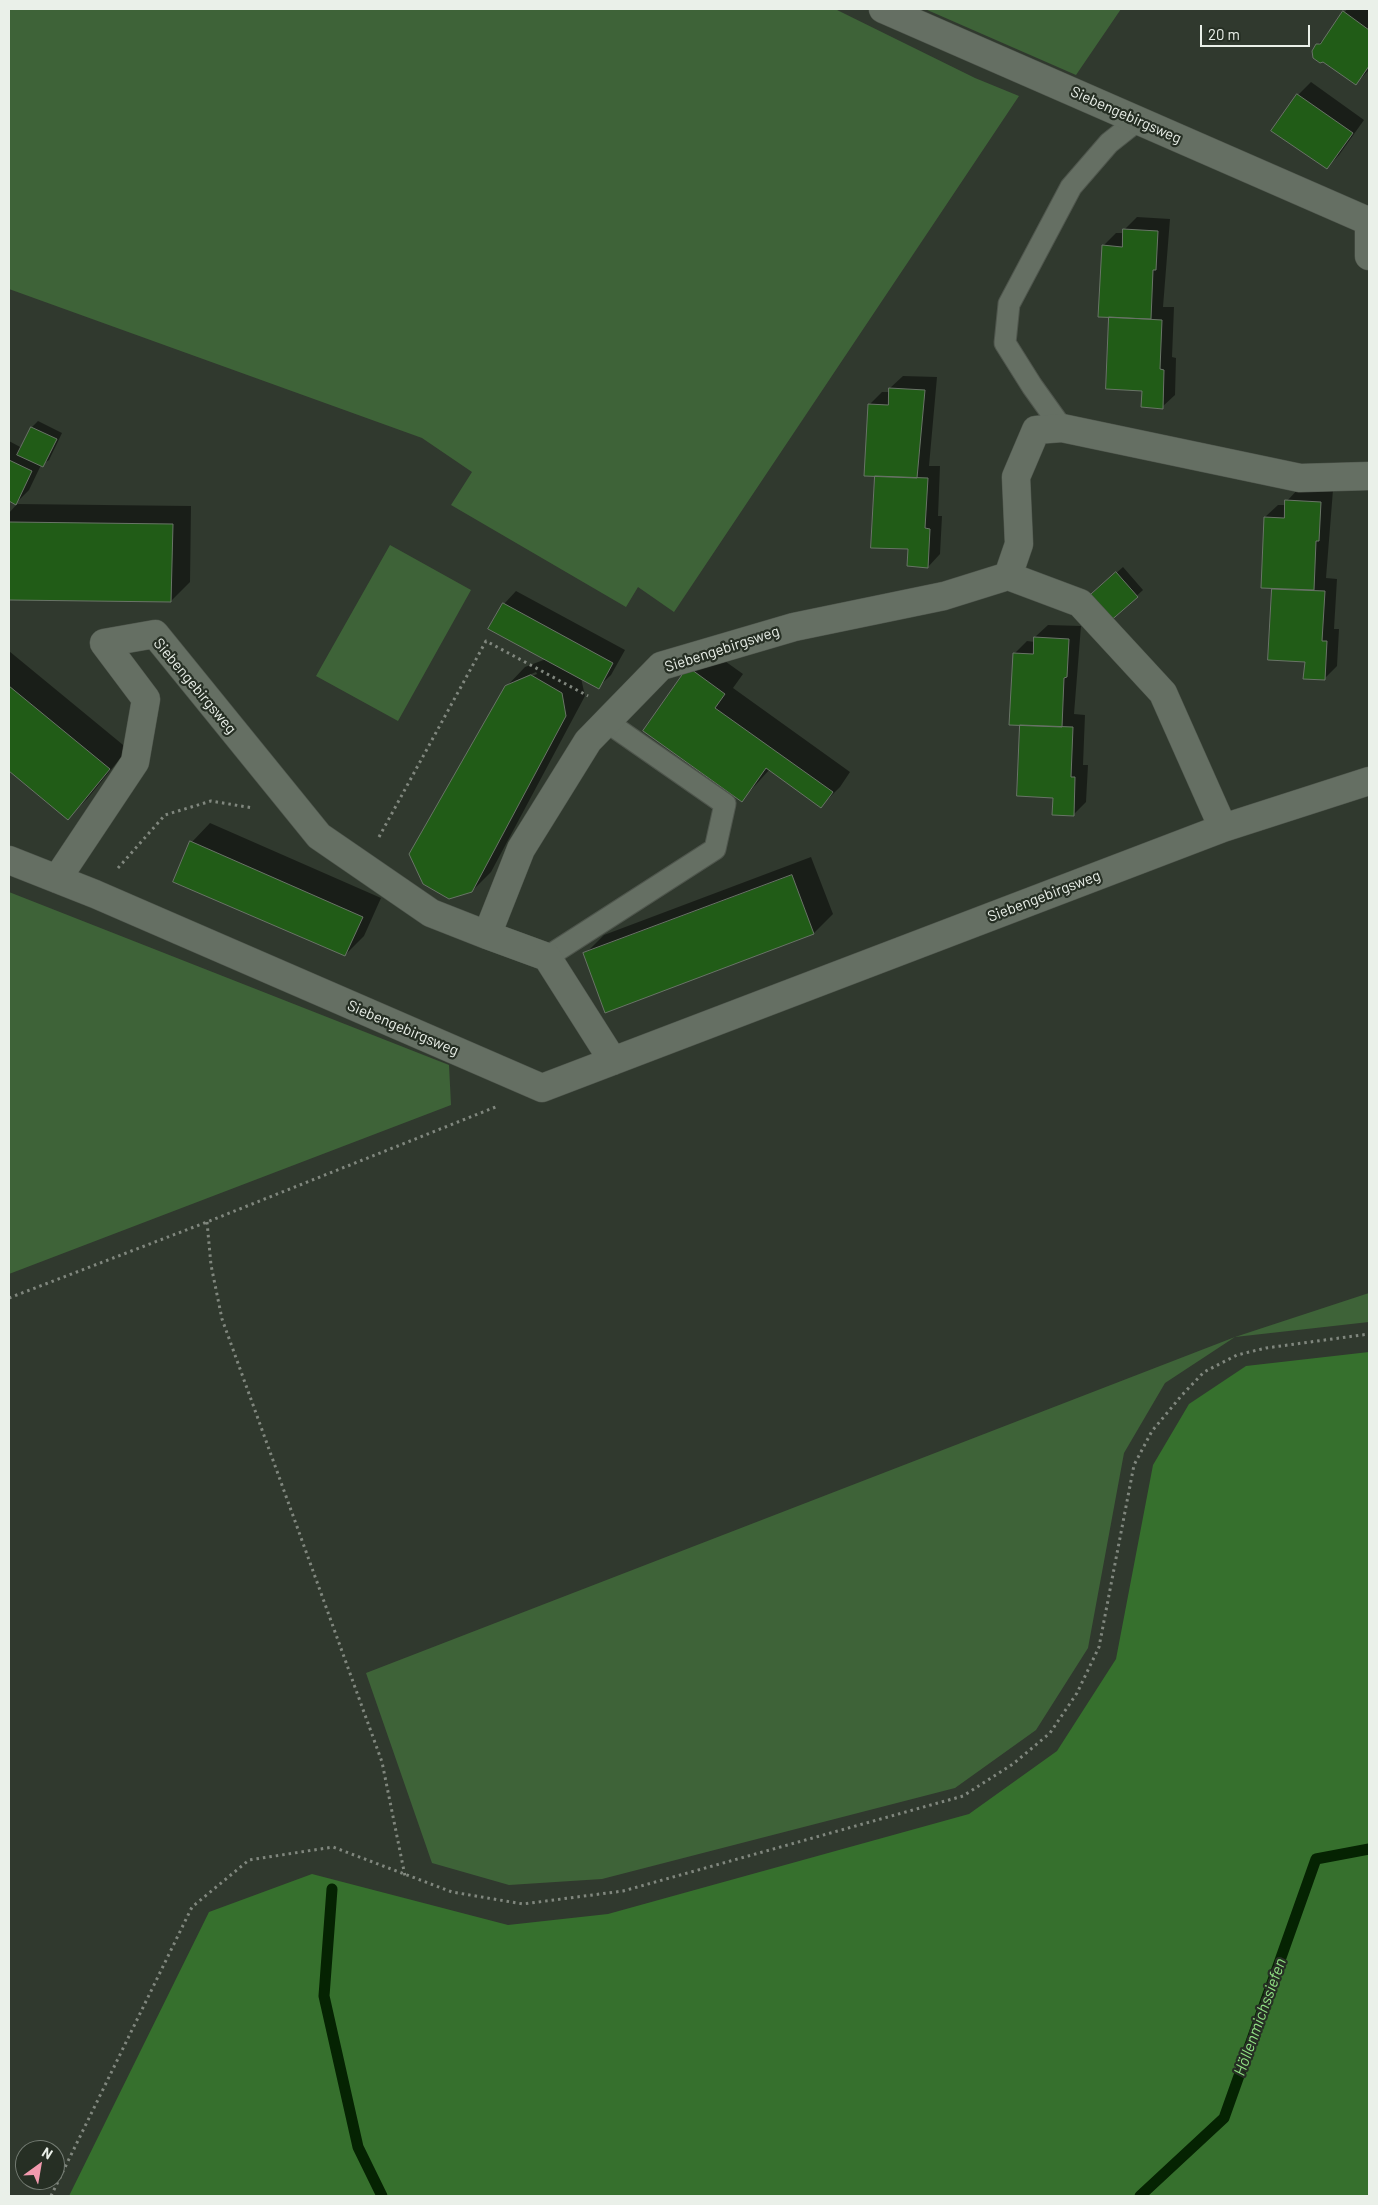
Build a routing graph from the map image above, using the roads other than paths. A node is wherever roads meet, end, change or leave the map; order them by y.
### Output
1 (883, 9) edge
2 (1138, 120) junction
3 (1369, 220) edge
4 (1369, 256) edge
5 (1062, 428) junction
6 (1369, 476) edge
7 (1008, 576) junction
8 (612, 717) junction
9 (1369, 782) edge
10 (1222, 828) junction
11 (9, 860) edge
12 (57, 879) junction
13 (487, 935) junction
14 (547, 956) junction
15 (613, 1061) junction

1 - 2 street, Siebengebirgsweg
2 - 3 street, Siebengebirgsweg
2 - 5 lane
3 - 4 street, Siebengebirgsweg
5 - 6 street
5 - 7 street
7 - 8 street, Siebengebirgsweg
7 - 10 street
8 - 13 street, Siebengebirgsweg
8 - 14 lane
9 - 10 street, Siebengebirgsweg
10 - 15 street, Siebengebirgsweg
11 - 12 street, Siebengebirgsweg
12 - 13 street, Siebengebirgsweg
12 - 15 street, Siebengebirgsweg
13 - 14 street, Siebengebirgsweg
14 - 15 street

